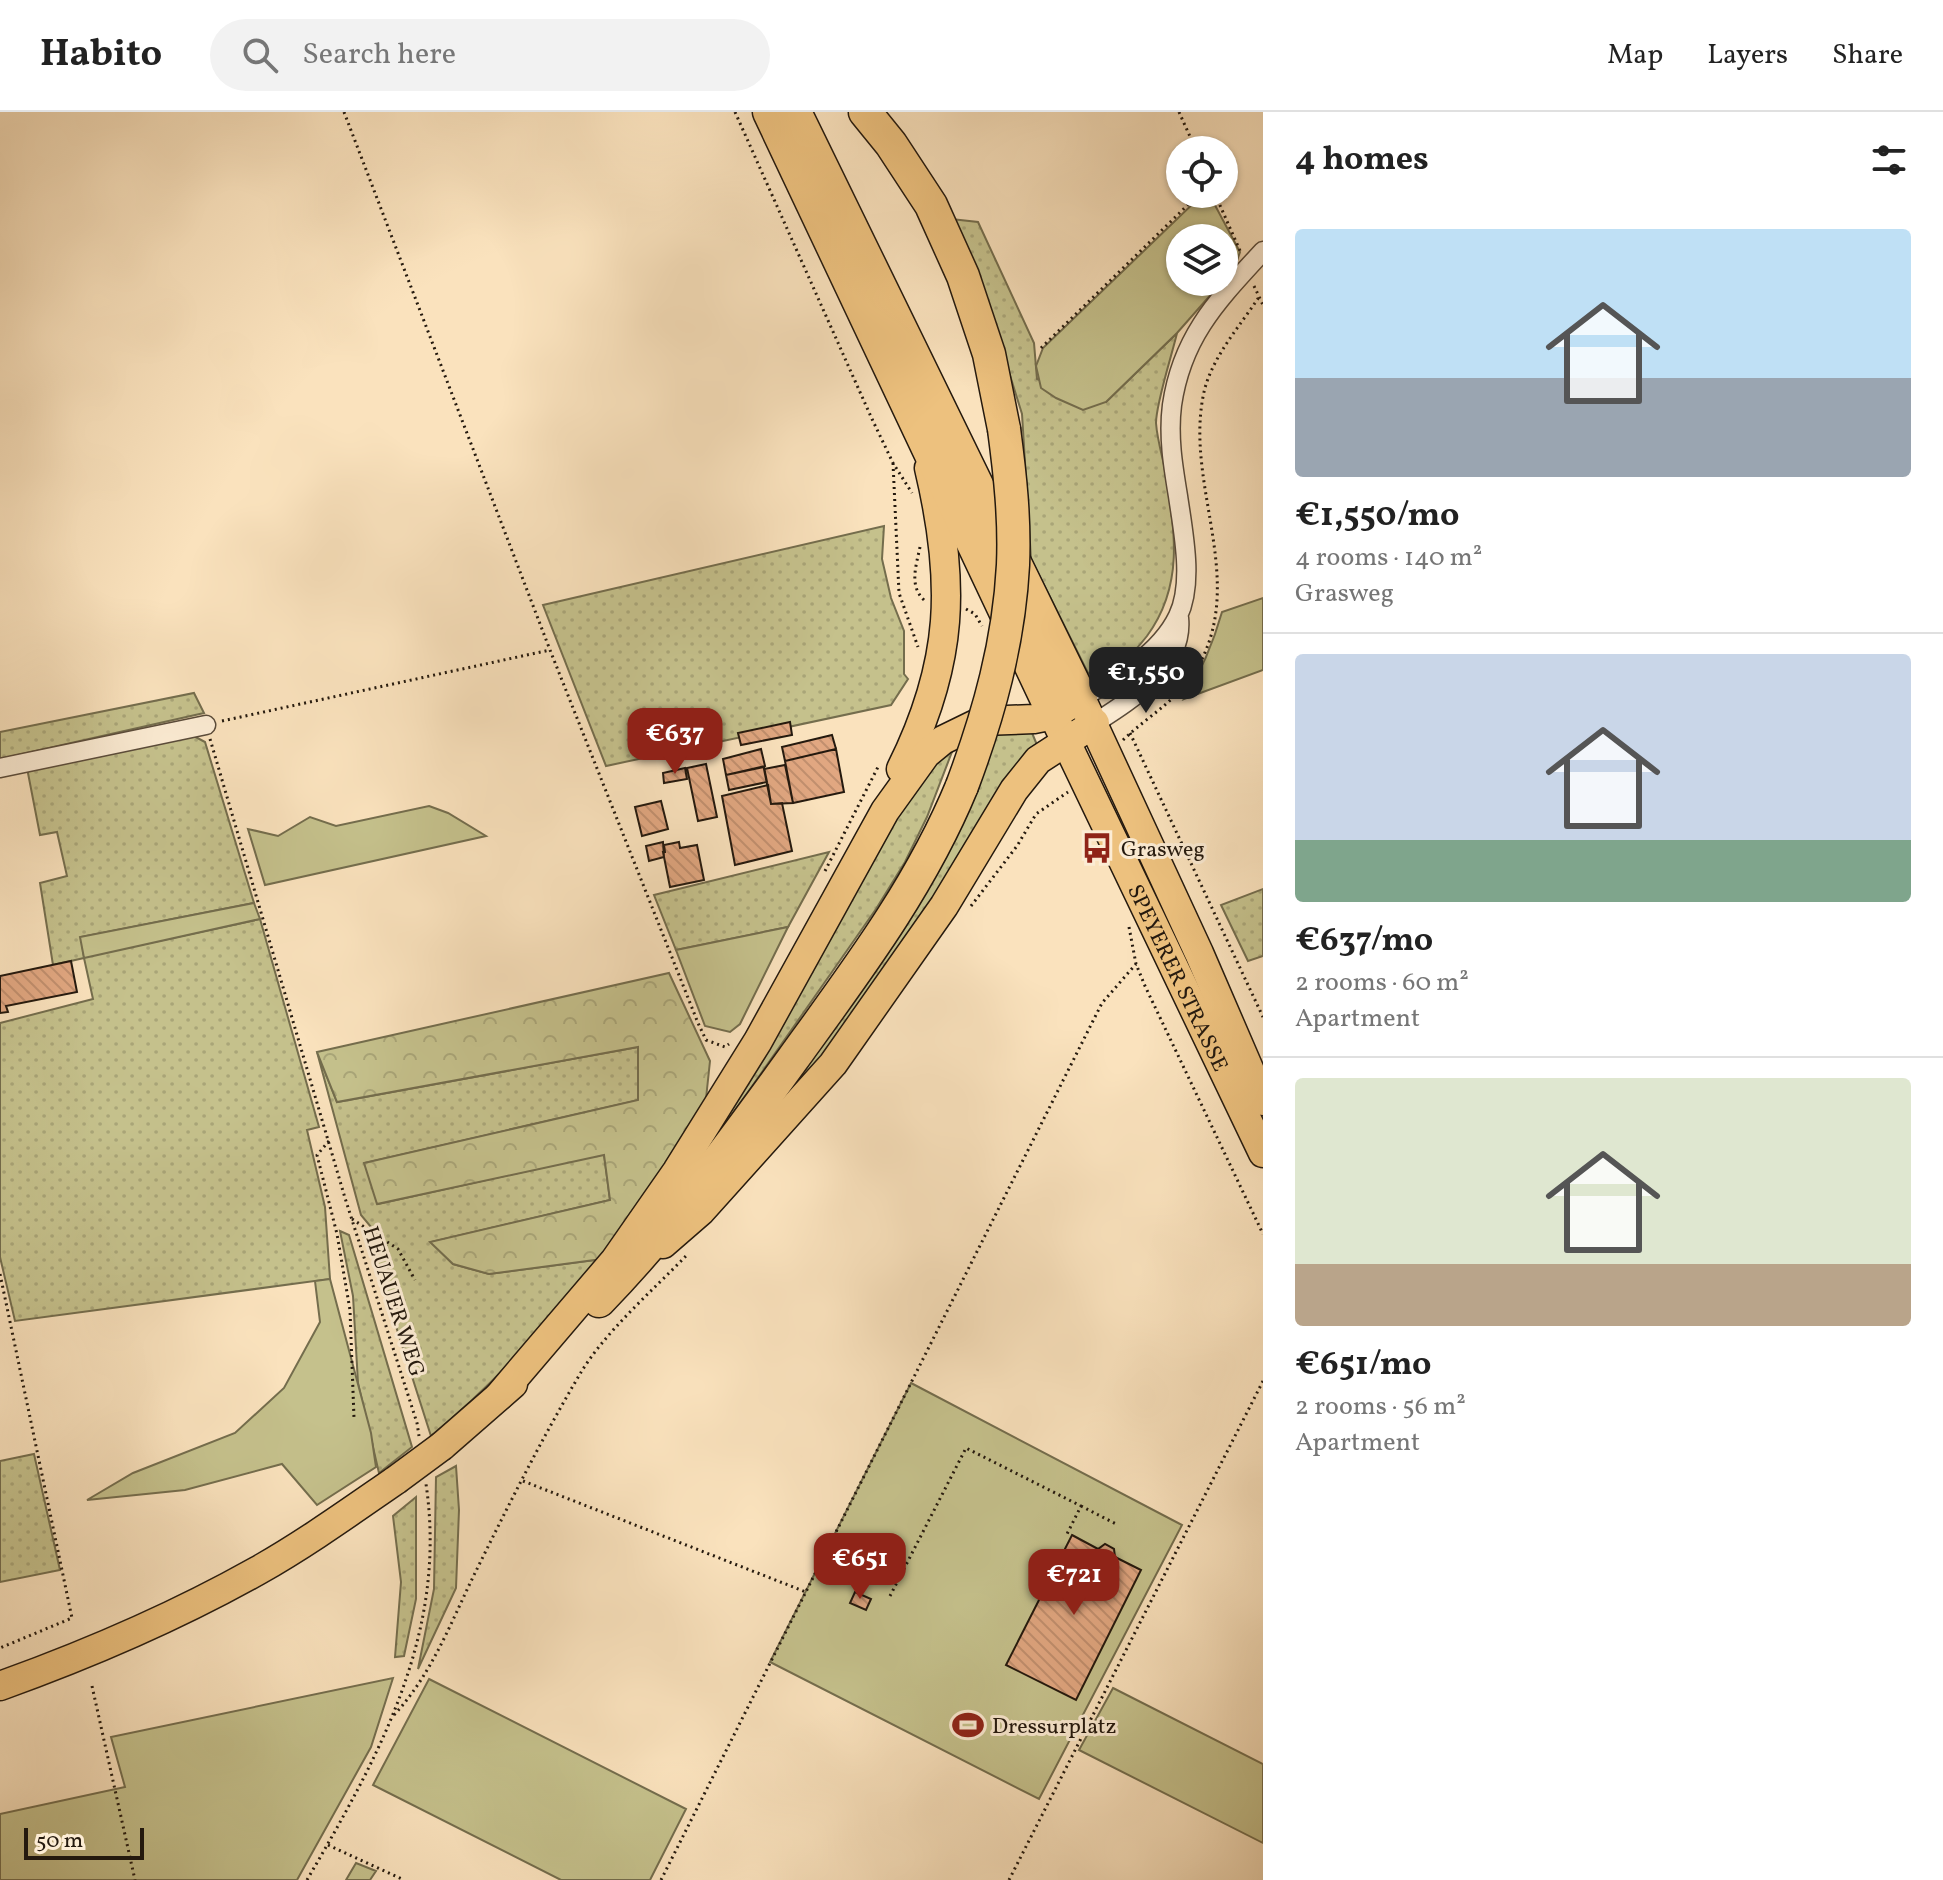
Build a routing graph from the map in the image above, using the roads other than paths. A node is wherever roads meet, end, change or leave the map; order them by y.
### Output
1 (769, 112) edge
2 (795, 112) edge
3 (865, 112) edge
4 (1263, 251) edge
5 (921, 434) junction
6 (1179, 615) junction
7 (1088, 710) junction
8 (206, 725) road end
9 (1059, 728) junction
10 (0, 768) edge
11 (885, 811) junction
12 (1263, 1101) edge
13 (1263, 1153) edge
14 (599, 1301) junction
15 (499, 1396) junction
16 (0, 1686) edge

1 - 5 highway
2 - 7 highway
3 - 14 highway, bridge
4 - 6 street
5 - 9 highway
5 - 11 main road
6 - 7 street
6 - 7 street
7 - 9 main road
7 - 12 main road, SPEYERER STRASSE
8 - 10 street
9 - 11 main road
9 - 13 main road, SPEYERER STRASSE
9 - 14 main road
11 - 15 main road
14 - 15 main road
15 - 16 main road, bridge

